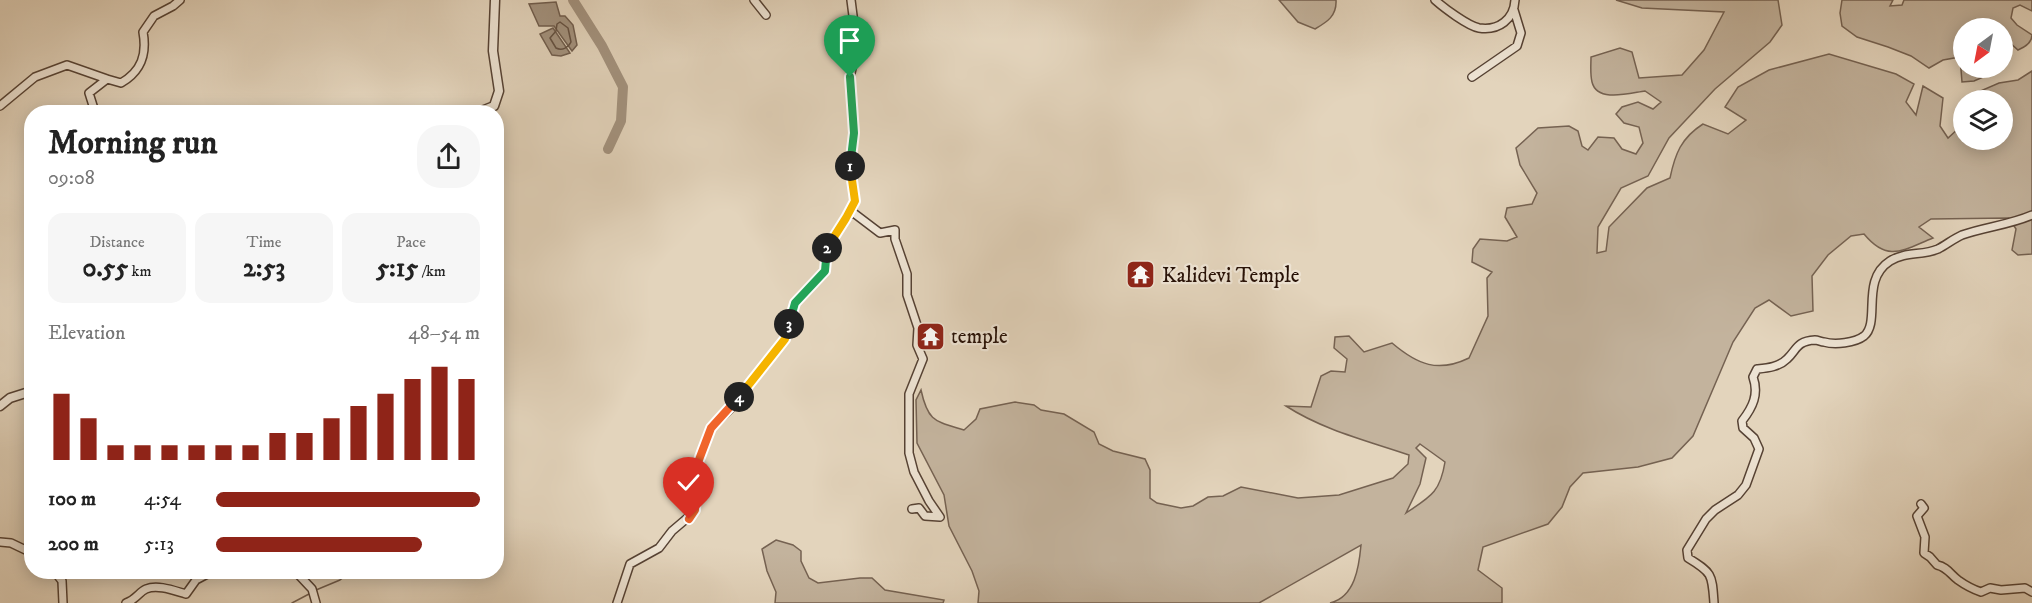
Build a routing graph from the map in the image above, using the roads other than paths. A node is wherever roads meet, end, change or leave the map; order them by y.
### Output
1 (180, 0) edge
2 (495, 0) edge
3 (754, 0) edge
4 (851, 0) edge
5 (1435, 0) edge
6 (1514, 1) edge
7 (1514, 10) junction
8 (766, 15) dead end
9 (1472, 76) dead end
10 (107, 79) junction
11 (93, 105) edge
12 (494, 105) edge
13 (0, 106) edge
14 (851, 211) junction
15 (2032, 215) edge
16 (24, 394) edge
17 (0, 406) edge
18 (1921, 504) dead end
19 (912, 509) dead end
20 (0, 542) edge
21 (24, 550) edge
22 (61, 579) edge
23 (198, 579) edge
24 (303, 579) edge
25 (2032, 592) edge
26 (63, 603) edge
27 (126, 603) edge
28 (316, 603) edge
29 (616, 603) edge
30 (1714, 603) edge

1 - 10 street
2 - 12 street
3 - 8 street
4 - 14 street
5 - 7 street
6 - 7 street
7 - 9 street
10 - 11 street
10 - 13 street
14 - 19 street
14 - 29 street
15 - 30 street
16 - 17 street
18 - 25 street
20 - 21 street
22 - 26 street
23 - 27 street
24 - 28 street

